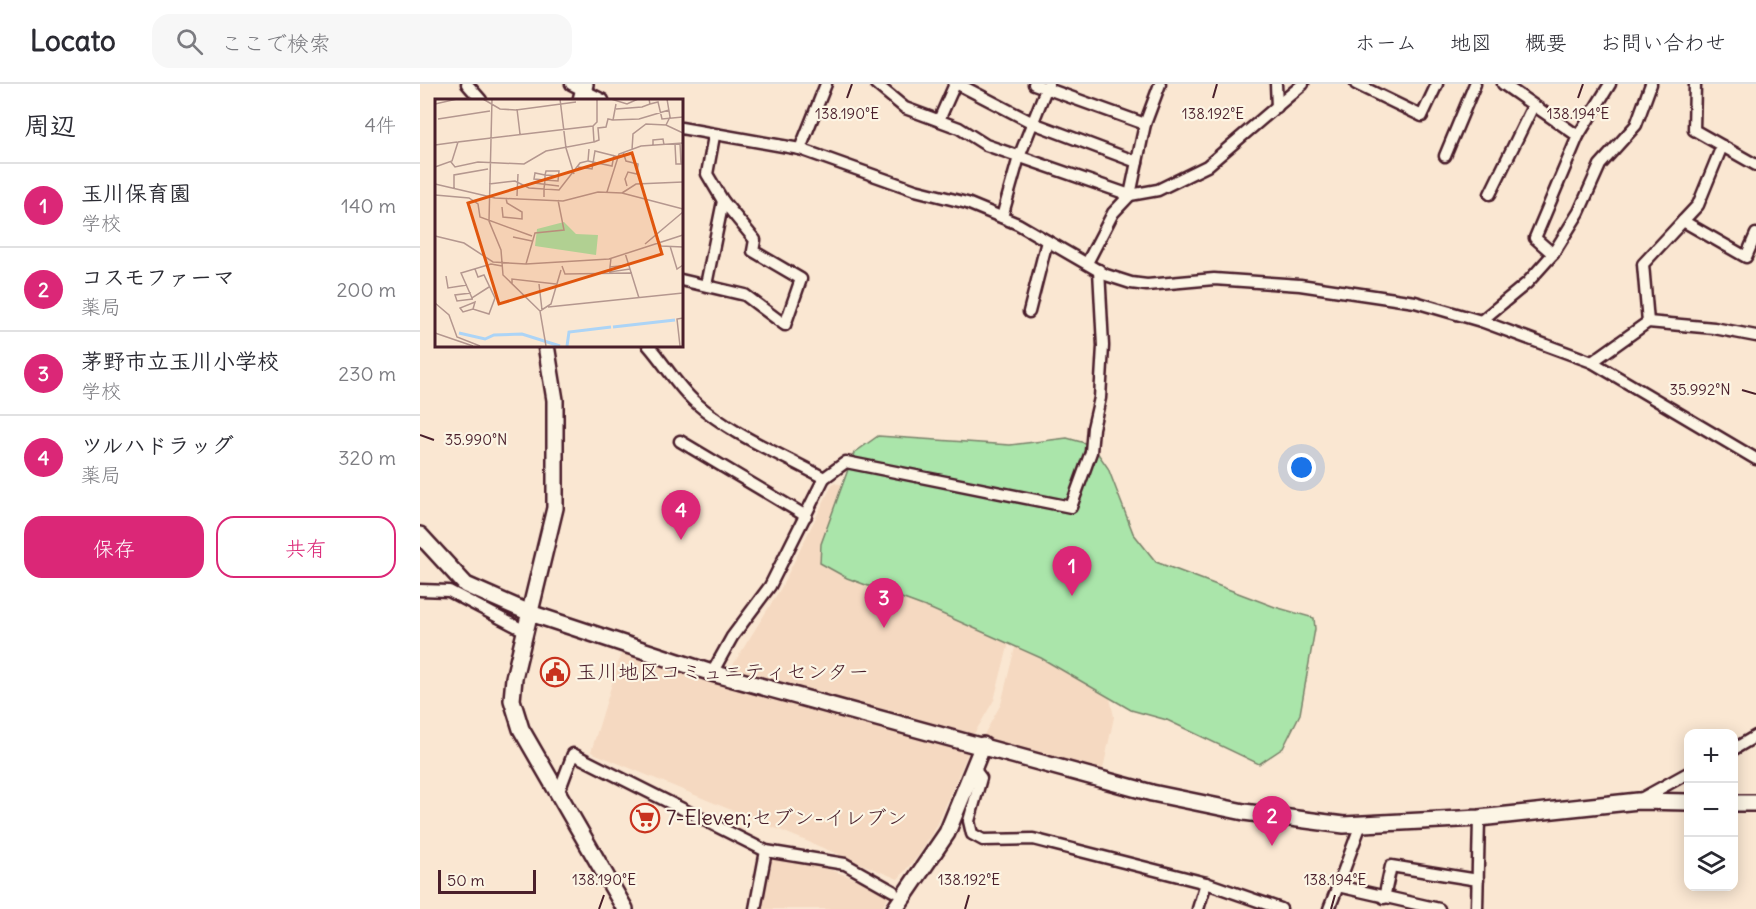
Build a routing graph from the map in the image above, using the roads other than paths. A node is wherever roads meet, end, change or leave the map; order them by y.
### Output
1 (467, 84) edge
2 (826, 84) edge
3 (876, 84) edge
4 (892, 84) edge
5 (957, 84) edge
6 (1034, 84) edge
7 (1276, 84) edge
8 (1303, 84) edge
9 (1356, 84) edge
10 (1437, 84) edge
11 (1475, 84) edge
12 (1503, 84) edge
13 (1610, 84) edge
14 (1651, 84) edge
15 (1695, 84) edge
16 (1156, 85) edge
17 (1047, 87) edge
18 (580, 90) edge
19 (888, 95) junction
20 (480, 99) edge
21 (601, 99) edge
22 (1533, 106) junction
23 (1278, 107) junction
24 (939, 120) junction
25 (1033, 123) junction
26 (1145, 124) junction
27 (682, 128) edge
28 (714, 136) junction
29 (1578, 136) junction
30 (1722, 146) junction
31 (800, 149) junction
32 (1445, 156) dead end
33 (1019, 158) junction
34 (1137, 162) junction
35 (1756, 165) edge
36 (1490, 194) dead end
37 (1130, 195) junction
38 (723, 201) junction
39 (1002, 217) junction
40 (1683, 221) junction
41 (1756, 234) edge
42 (1047, 241) junction
43 (1553, 254) junction
44 (1087, 263) junction
45 (1099, 270) junction
46 (682, 280) edge
47 (706, 285) junction
48 (1029, 312) dead end
49 (1481, 321) junction
50 (1648, 322) junction
51 (1756, 336) edge
52 (546, 346) edge
53 (649, 346) edge
54 (1592, 362) junction
55 (680, 441) dead end
56 (1756, 459) edge
57 (824, 478) junction
58 (806, 516) junction
59 (420, 535) edge
60 (420, 590) edge
61 (530, 613) junction
62 (527, 632) junction
63 (712, 673) junction
64 (1756, 736) edge
65 (983, 746) junction
66 (1738, 746) edge
67 (975, 770) junction
68 (1684, 776) edge
69 (558, 794) junction
70 (1638, 801) junction
71 (1684, 802) edge
72 (1738, 802) edge
73 (1756, 803) edge
74 (1479, 818) junction
75 (1361, 824) junction
76 (766, 850) junction
77 (1478, 880) junction
78 (1206, 883) junction
79 (1338, 886) junction
80 (893, 891) dead end
81 (1384, 898) junction
82 (1407, 906) edge
83 (625, 909) edge
84 (755, 909) edge
85 (895, 909) edge
86 (1198, 909) edge
87 (1281, 909) edge
88 (1329, 909) edge
89 (1439, 909) edge
90 (1477, 909) edge

1 - 20 street
2 - 31 street
3 - 19 street
4 - 19 street
5 - 24 street
5 - 25 street
6 - 17 street
7 - 23 street
8 - 23 street
9 - 10 street
11 - 32 street
12 - 22 street
13 - 29 street
14 - 43 street
15 - 30 street
16 - 26 street
17 - 25 street
17 - 26 street
18 - 21 street
19 - 24 street
22 - 29 street
22 - 36 street
23 - 37 street
24 - 33 street
25 - 33 street
25 - 34 street
26 - 34 street
27 - 28 street
28 - 31 street
28 - 38 street
29 - 43 street
30 - 35 street
30 - 40 street
31 - 39 street
33 - 37 street
33 - 39 street
34 - 37 street
37 - 44 street
38 - 47 street
38 - 47 street
39 - 42 street
40 - 41 street
40 - 50 street
42 - 44 street
42 - 48 street
43 - 49 street
44 - 45 street
45 - 49 street
45 - 57 street
46 - 47 street
49 - 54 street
50 - 51 street
50 - 54 street
52 - 61 street
53 - 57 street
54 - 56 street
55 - 58 street
57 - 58 street
58 - 63 street
59 - 61 street
60 - 62 street
61 - 62 street
61 - 63 street
62 - 69 street
63 - 65 street
64 - 66 street
65 - 67 street
65 - 75 street
67 - 78 street
67 - 85 street
68 - 70 street
69 - 76 street
69 - 83 street
70 - 71 street
70 - 74 street
72 - 73 street
74 - 75 street
74 - 77 street
75 - 79 street
76 - 80 street
76 - 84 street
77 - 81 street
77 - 90 street
78 - 86 street
78 - 87 street
79 - 81 street
79 - 88 street
81 - 82 street
82 - 89 street

